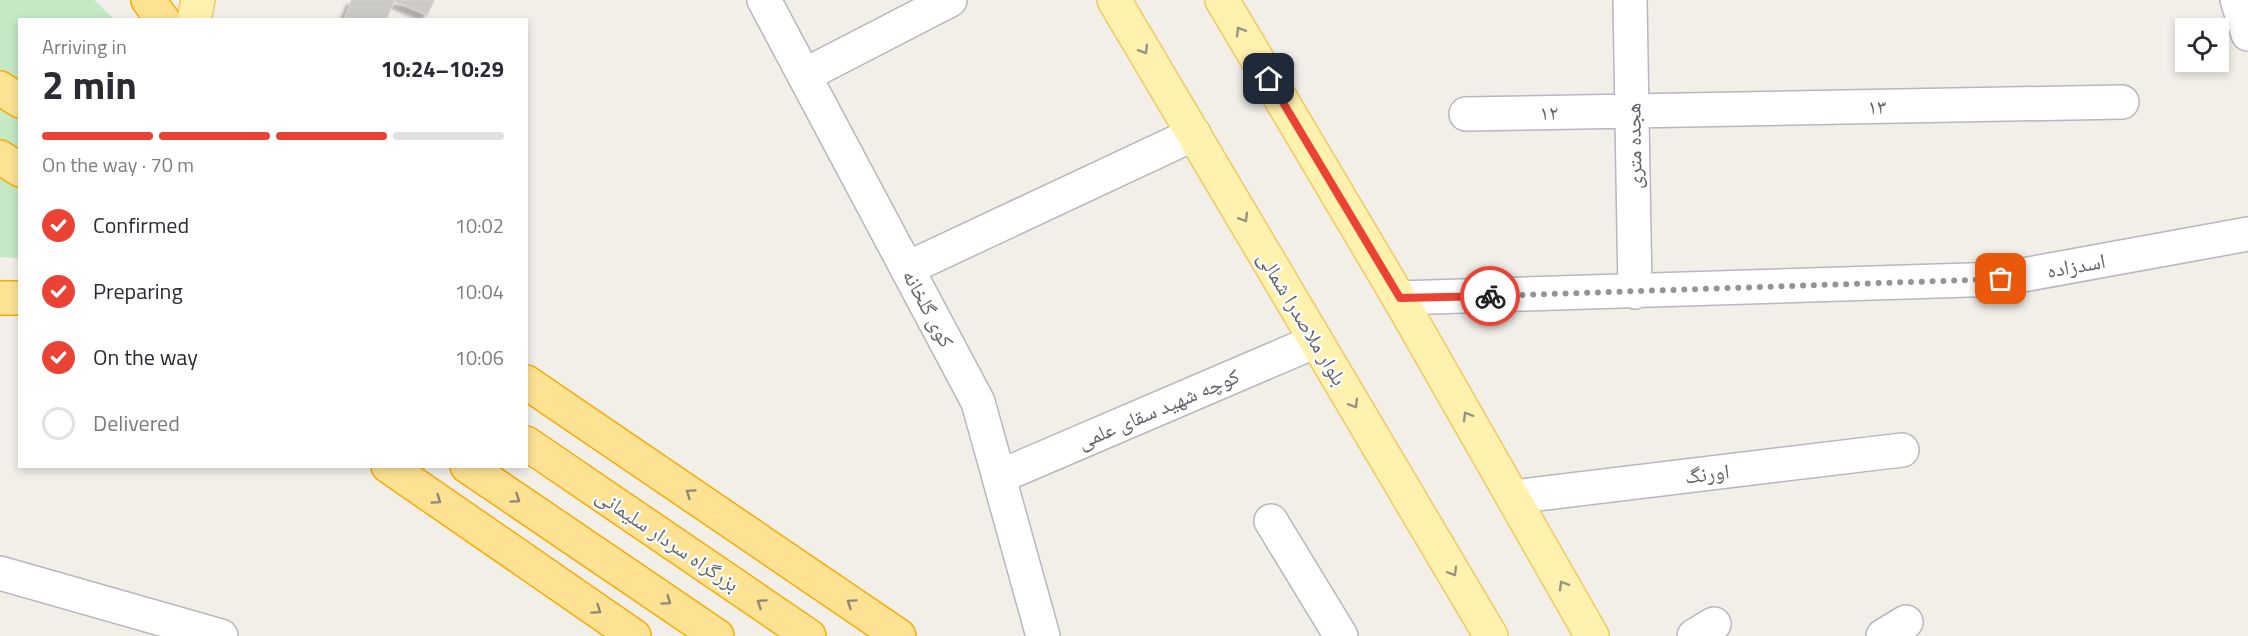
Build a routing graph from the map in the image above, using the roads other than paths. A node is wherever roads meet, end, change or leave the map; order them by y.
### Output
1 (148, 0) edge
2 (198, 0) edge
3 (765, 0) edge
4 (950, 0) edge
5 (1114, 0) edge
6 (1222, 0) edge
7 (1630, 0) edge
8 (2237, 0) edge
9 (162, 18) edge
10 (194, 18) edge
11 (2248, 34) edge
12 (805, 75) junction
13 (0, 88) edge
14 (18, 100) edge
15 (2122, 102) dead end
16 (1632, 110) junction
17 (1466, 114) dead end
18 (1194, 134) junction
19 (0, 157) edge
20 (18, 169) edge
21 (2248, 234) edge
22 (908, 268) junction
23 (1635, 292) junction
24 (1400, 298) junction
25 (1316, 341) junction
26 (528, 383) edge
27 (528, 444) edge
28 (1902, 450) dead end
29 (391, 468) edge
30 (470, 468) edge
31 (1001, 476) junction
32 (1513, 496) junction
33 (1271, 521) dead end
34 (0, 573) edge
35 (221, 636) edge
36 (634, 636) edge
37 (717, 636) edge
38 (809, 636) edge
39 (899, 636) edge
40 (1043, 636) edge
41 (1341, 636) edge
42 (1491, 636) edge
43 (1592, 636) edge

1 - 9 highway
2 - 10 main road
3 - 12 street, کوی گلخانه
4 - 12 street
5 -> 18 main road, بلوار ملاصدرا شمالی
24 -> 6 main road
7 - 16 street, هجده متری
8 - 11 street
12 - 22 street, کوی گلخانه
13 - 14 highway
15 - 16 street, ۱۳
16 - 17 street, ۱۲
16 - 23 street, هجده متری
18 - 22 street
18 -> 25 main road, بلوار ملاصدرا شمالی
19 - 20 highway
21 - 23 street, اسدزاده
22 - 31 street, کوی گلخانه
23 - 24 street, اسدزاده
32 -> 24 main road
25 - 31 street, کوچه شهید سقای علمی
25 -> 42 main road, بلوار ملاصدرا شمالی
39 -> 26 highway
38 -> 27 highway, بزرگراه سردار سلیمانی
28 - 32 street, اورنگ
29 -> 36 highway
30 -> 37 highway
31 - 40 street, کوی گلخانه
43 -> 32 main road
33 - 41 street
34 - 35 street

